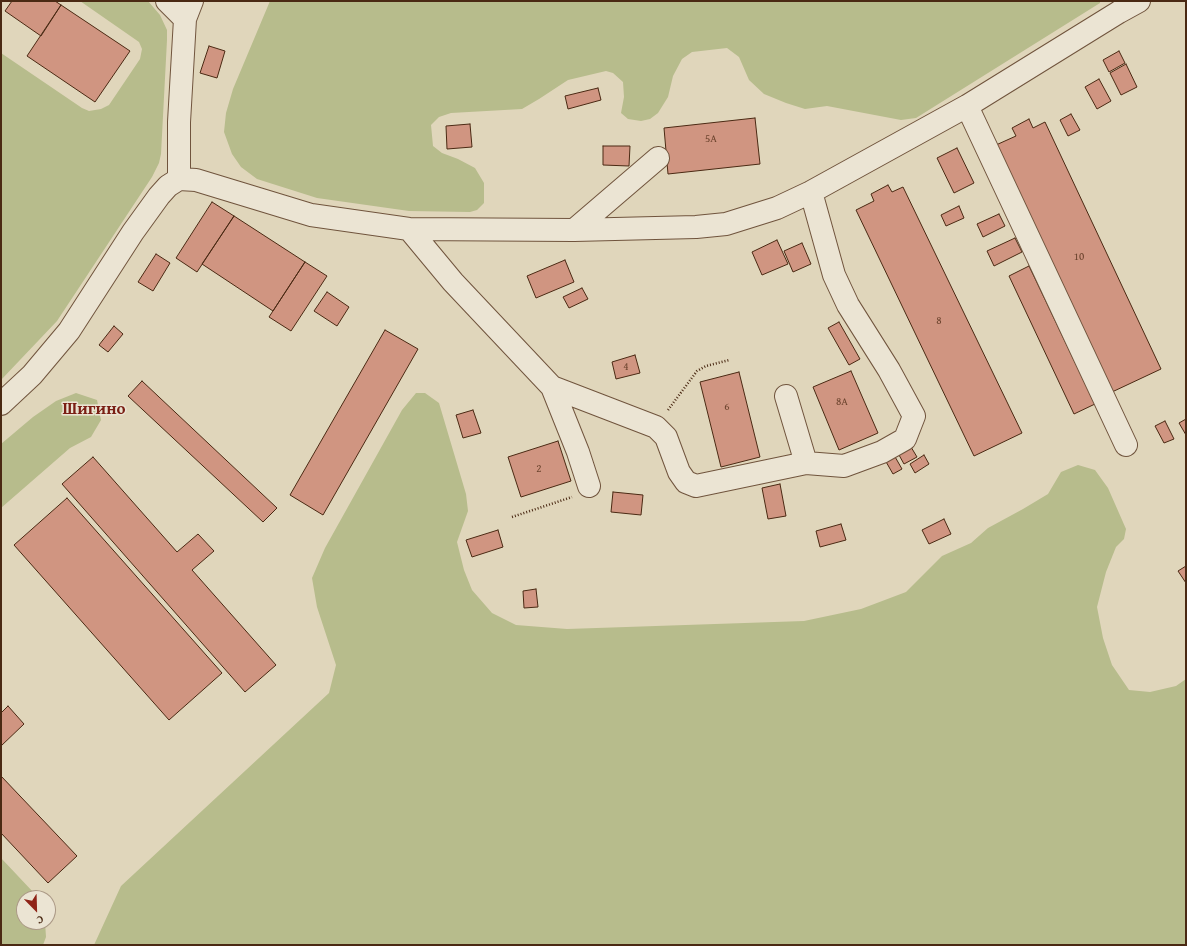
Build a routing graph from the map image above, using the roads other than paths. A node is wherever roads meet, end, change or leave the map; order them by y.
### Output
1 (167, 1) edge
2 (1139, 1) edge
3 (1118, 6) edge
4 (189, 10) edge
5 (967, 106) junction
6 (658, 158) dead end
7 (179, 179) junction
8 (812, 192) junction
9 (409, 229) junction
10 (574, 230) junction
11 (552, 388) junction
12 (786, 396) dead end
13 (1, 404) edge
14 (1126, 445) dead end
15 (806, 463) junction
16 (589, 486) road end

1 - 4 street
2 - 3 street
3 - 5 street
4 - 7 street
5 - 8 street
5 - 14 street
6 - 10 street
7 - 9 street
7 - 13 street
8 - 10 street
8 - 15 street
9 - 10 street
9 - 11 street
11 - 15 street
11 - 16 street
12 - 15 street

